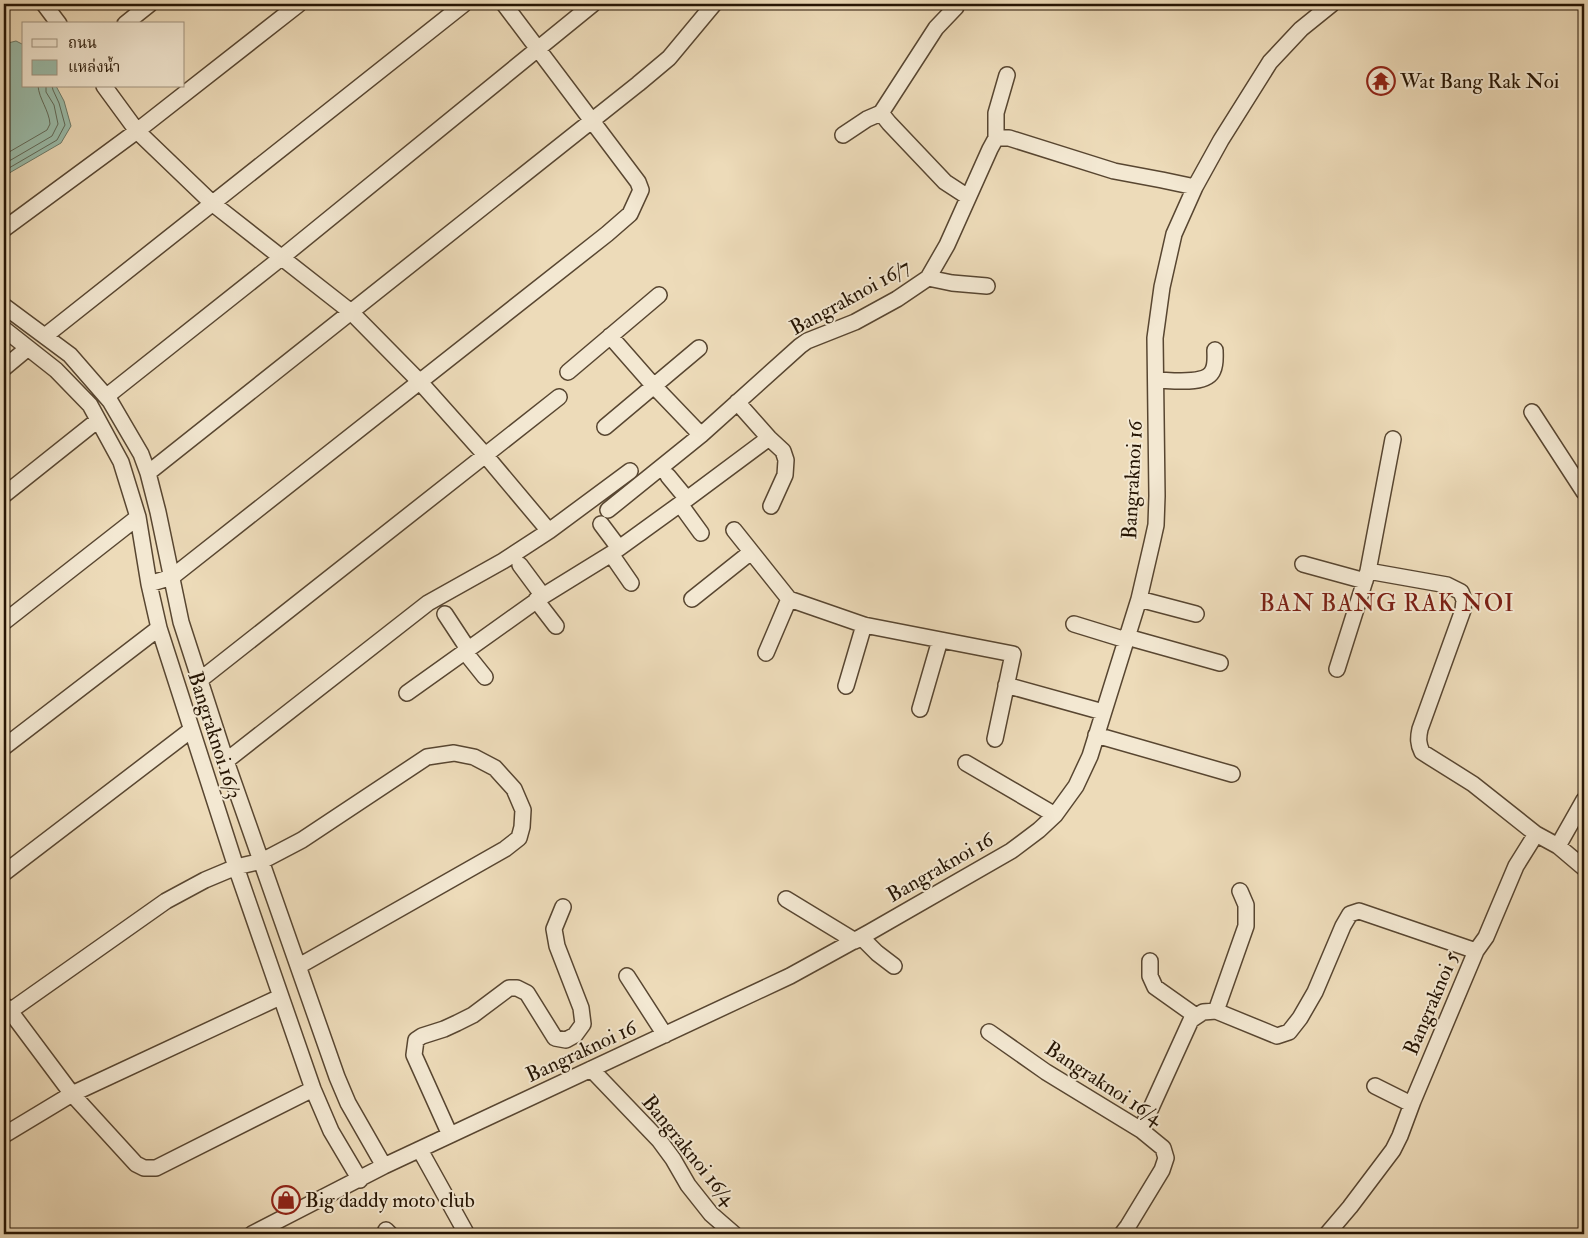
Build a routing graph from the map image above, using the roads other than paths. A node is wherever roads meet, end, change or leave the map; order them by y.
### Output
1 (44, 4) edge
2 (150, 4) edge
3 (300, 4) edge
4 (464, 4) edge
5 (504, 4) edge
6 (593, 4) edge
7 (714, 4) edge
8 (1332, 4) edge
9 (955, 5) edge
10 (57, 22) edge
11 (128, 22) edge
12 (538, 49) junction
13 (1007, 75) dead end
14 (105, 88) edge
15 (881, 112) junction
16 (592, 120) junction
17 (137, 131) junction
18 (843, 135) dead end
19 (996, 138) junction
20 (1195, 187) junction
21 (968, 198) junction
22 (212, 204) junction
23 (4, 229) edge
24 (281, 258) junction
25 (928, 278) junction
26 (987, 286) dead end
27 (659, 295) dead end
28 (4, 306) edge
29 (352, 312) junction
30 (4, 329) edge
31 (45, 336) junction
32 (610, 336) junction
33 (28, 348) junction
34 (699, 348) dead end
35 (1216, 350) dead end
36 (4, 368) edge
37 (568, 372) dead end
38 (1156, 380) junction
39 (420, 382) junction
40 (653, 385) junction
41 (106, 396) junction
42 (559, 397) dead end
43 (737, 402) junction
44 (1532, 412) dead end
45 (98, 420) junction
46 (605, 427) dead end
47 (701, 436) junction
48 (769, 438) junction
49 (1393, 439) dead end
50 (486, 456) junction
51 (630, 471) dead end
52 (148, 473) junction
53 (668, 476) dead end
54 (1584, 492) edge
55 (4, 494) edge
56 (684, 502) junction
57 (772, 506) dead end
58 (138, 517) junction
59 (734, 530) dead end
60 (549, 531) junction
61 (701, 533) dead end
62 (615, 551) junction
63 (751, 552) junction
64 (1303, 564) dead end
65 (520, 565) dead end
66 (1367, 576) junction
67 (172, 577) junction
68 (631, 583) dead end
69 (149, 584) junction
70 (539, 598) junction
71 (692, 599) dead end
72 (789, 599) junction
73 (1139, 599) junction
74 (445, 614) dead end
75 (1196, 614) dead end
76 (4, 622) edge
77 (1074, 624) dead end
78 (864, 625) junction
79 (556, 626) dead end
80 (159, 628) junction
81 (1127, 638) junction
82 (940, 640) junction
83 (467, 650) junction
84 (766, 653) dead end
85 (1220, 663) dead end
86 (1337, 668) dead end
87 (485, 677) dead end
88 (200, 680) junction
89 (1006, 685) junction
90 (846, 686) dead end
91 (407, 693) dead end
92 (920, 709) dead end
93 (1104, 712) junction
94 (191, 730) junction
95 (1096, 735) junction
96 (995, 739) dead end
97 (4, 747) edge
98 (226, 761) junction
99 (966, 763) dead end
100 (1232, 774) dead end
101 (1584, 800) edge
102 (1055, 815) junction
103 (1536, 834) junction
104 (1558, 846) junction
105 (262, 861) junction
106 (236, 867) junction
107 (1584, 868) edge
108 (4, 873) edge
109 (1240, 890) dead end
110 (786, 899) dead end
111 (563, 907) dead end
112 (858, 939) junction
113 (1476, 952) junction
114 (1150, 961) dead end
115 (299, 966) junction
116 (894, 966) dead end
117 (627, 976) dead end
118 (280, 997) junction
119 (7, 1008) edge
120 (1216, 1011) junction
121 (1196, 1016) junction
122 (989, 1032) dead end
123 (665, 1035) junction
124 (591, 1069) junction
125 (1375, 1086) dead end
126 (313, 1089) junction
127 (72, 1094) junction
128 (348, 1103) junction
129 (1411, 1104) junction
130 (325, 1114) junction
131 (1141, 1130) junction
132 (4, 1135) edge
133 (450, 1135) junction
134 (420, 1150) junction
135 (384, 1166) junction
136 (360, 1180) junction
137 (252, 1234) edge
138 (466, 1234) edge
139 (734, 1234) edge
140 (1122, 1234) edge
141 (1327, 1234) edge

1 - 10 street
2 - 11 street
3 - 17 street
4 - 22 street
5 - 12 street
6 - 12 street
7 - 16 street
8 - 20 street, Bangraknoi 16
9 - 15 street
12 - 16 street
12 - 24 street
13 - 19 street
14 - 17 street
15 - 18 street
15 - 21 street
16 - 29 street
16 - 39 street
17 - 22 street
17 - 23 street
19 - 20 street
19 - 21 street, Bangraknoi 16/7
20 - 38 street, Bangraknoi 16
21 - 25 street, Bangraknoi 16/7
22 - 24 street
22 - 31 street
24 - 29 street
24 - 41 street
25 - 26 street
25 - 43 street, Bangraknoi 16/7
27 - 32 street
28 - 31 street
29 - 39 street
29 - 52 street
30 - 33 street, Bangraknoi 16/3
31 - 41 street
32 - 37 street
32 - 40 street
33 - 36 street
33 - 45 street, Bangraknoi 16/3
34 - 40 street
35 - 38 street
38 - 73 street, Bangraknoi 16
39 - 50 street
39 - 67 street
40 - 46 street
40 - 47 street
41 - 52 street
42 - 50 street
43 - 47 street, Bangraknoi 16/7
43 - 48 street
44 - 54 street
45 - 55 street
45 - 58 street, Bangraknoi 16/3
47 - 62 street, Bangraknoi 16/7
48 - 56 street
48 - 57 street
49 - 66 street
50 - 60 street
50 - 88 street
51 - 60 street
52 - 67 street
53 - 56 street
56 - 61 street
56 - 62 street
58 - 69 street, Bangraknoi 16/3
58 - 76 street
59 - 63 street
60 - 98 street
62 - 68 street
62 - 70 street
63 - 71 street
63 - 72 street
64 - 66 street
65 - 70 street
66 - 86 street
66 - 103 street
67 - 69 street
67 - 88 street
69 - 80 street, Bangraknoi 16/3
70 - 79 street
70 - 83 street
72 - 78 street
72 - 84 street
73 - 75 street
73 - 81 street, Bangraknoi 16
74 - 83 street
77 - 81 street
78 - 82 street
78 - 90 street
80 - 94 street, Bangraknoi 16/3
80 - 97 street
81 - 85 street
81 - 93 street, Bangraknoi 16
82 - 89 street
82 - 92 street
83 - 87 street
83 - 91 street
88 - 98 street
89 - 93 street
89 - 96 street
93 - 95 street, Bangraknoi 16
94 - 106 street, Bangraknoi 16/3
94 - 108 street
95 - 100 street
95 - 102 street, Bangraknoi 16
98 - 105 street
99 - 102 street
101 - 104 street
102 - 112 street, Bangraknoi 16
103 - 104 street
103 - 113 street, Bangraknoi 5
104 - 107 street
105 - 106 street
105 - 115 street
105 - 115 street
106 - 118 street, Bangraknoi 16/3
106 - 119 street
109 - 120 street
110 - 112 street
111 - 133 street
112 - 116 street
112 - 123 street, Bangraknoi 16
113 - 120 street
113 - 129 street, Bangraknoi 5
114 - 121 street
115 - 128 street
117 - 123 street
118 - 126 street, Bangraknoi 16/3
118 - 127 street
119 - 127 street
120 - 121 street
121 - 131 street
122 - 131 street, Bangraknoi 16/4
123 - 124 street, Bangraknoi 16
124 - 133 street, Bangraknoi 16
124 - 139 street, Bangraknoi 16/4
125 - 129 street
126 - 127 street
126 - 130 street, Bangraknoi 16/3
127 - 132 street
128 - 130 street
128 - 135 street
129 - 141 street, Bangraknoi 5
130 - 136 street, Bangraknoi 16/3
131 - 140 street, Bangraknoi 16/4
133 - 134 street, Bangraknoi 16
134 - 135 street, Bangraknoi 16
134 - 138 street
135 - 136 street, Bangraknoi 16
136 - 137 street, Bangraknoi 16

